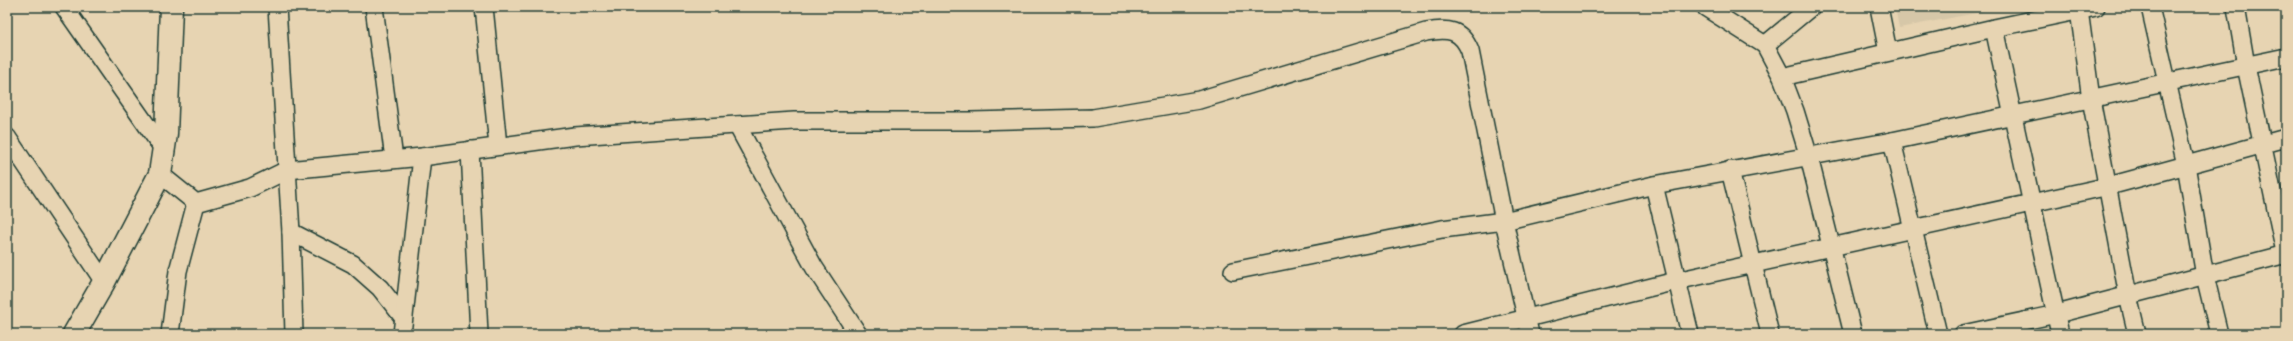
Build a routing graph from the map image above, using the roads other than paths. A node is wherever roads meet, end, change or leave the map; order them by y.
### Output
1 (64, 7) edge
2 (172, 7) edge
3 (277, 7) edge
4 (374, 7) edge
5 (484, 7) edge
6 (1704, 7) edge
7 (1811, 7) edge
8 (1879, 7) edge
9 (2096, 7) edge
10 (2150, 7) edge
11 (2236, 7) edge
12 (2079, 10) junction
13 (2060, 11) edge
14 (1994, 28) junction
15 (1765, 45) junction
16 (1888, 52) junction
17 (2286, 57) edge
18 (2246, 66) junction
19 (1782, 77) junction
20 (2166, 83) junction
21 (2091, 99) junction
22 (2014, 114) junction
23 (737, 124) junction
24 (7, 138) edge
25 (2286, 138) edge
26 (1892, 141) junction
27 (2262, 144) junction
28 (498, 146) junction
29 (164, 150) junction
30 (470, 150) junction
31 (422, 157) junction
32 (1809, 157) junction
33 (394, 159) junction
34 (2186, 165) junction
35 (287, 170) junction
36 (1730, 170) junction
37 (160, 174) junction
38 (1654, 185) junction
39 (2109, 186) junction
40 (196, 203) junction
41 (2032, 204) junction
42 (1504, 221) junction
43 (1912, 229) junction
44 (291, 232) junction
45 (1830, 249) junction
46 (2286, 255) edge
47 (1753, 264) junction
48 (1233, 271) dead end
49 (2205, 276) junction
50 (104, 282) junction
51 (1676, 282) junction
52 (2128, 296) junction
53 (2057, 314) junction
54 (402, 326) edge
55 (1528, 326) edge
56 (74, 334) edge
57 (170, 334) edge
58 (294, 334) edge
59 (479, 334) edge
60 (858, 334) edge
61 (1463, 334) edge
62 (1690, 334) edge
63 (1770, 334) edge
64 (1853, 334) edge
65 (1938, 334) edge
66 (1963, 334) edge
67 (2060, 334) edge
68 (2137, 334) edge
69 (2219, 334) edge

1 - 29 street
2 - 29 main road
3 - 35 street
4 - 33 street
5 - 28 street
6 - 15 street
7 - 15 street
8 - 16 street
9 - 12 street
10 - 20 street
11 - 18 street
12 - 13 street
12 - 21 street
13 - 14 street
14 - 16 street
14 - 22 street
15 - 19 street
16 - 19 street
17 - 18 street
18 - 20 street
18 - 27 street
19 - 32 street
20 - 21 street
20 - 34 street
21 - 22 street
21 - 39 street
22 - 26 street
22 - 41 street
23 - 28 street
23 - 42 street
23 - 60 street
24 - 50 street
25 - 27 street
26 - 32 street
26 - 43 street
27 - 34 street
27 - 46 street
28 - 30 street
29 - 37 main road
30 - 31 street
30 - 59 street
31 - 33 street
31 - 54 street
32 - 36 street
32 - 45 street
33 - 35 street
34 - 39 street
34 - 49 street
35 - 40 street
35 - 44 street
36 - 38 street
36 - 47 street
37 - 40 street
37 - 50 main road
38 - 42 street
38 - 51 street
39 - 41 street
39 - 52 street
40 - 57 street
41 - 43 street
41 - 53 street
42 - 48 street
42 - 55 street
43 - 45 street
43 - 65 street
44 - 54 street
44 - 58 street
45 - 47 street
45 - 64 street
46 - 49 street
47 - 51 street
47 - 63 street
49 - 52 street
49 - 69 street
50 - 56 main road
51 - 55 street
51 - 62 street
52 - 53 street
52 - 68 street
53 - 66 street
53 - 67 street
55 - 61 street

